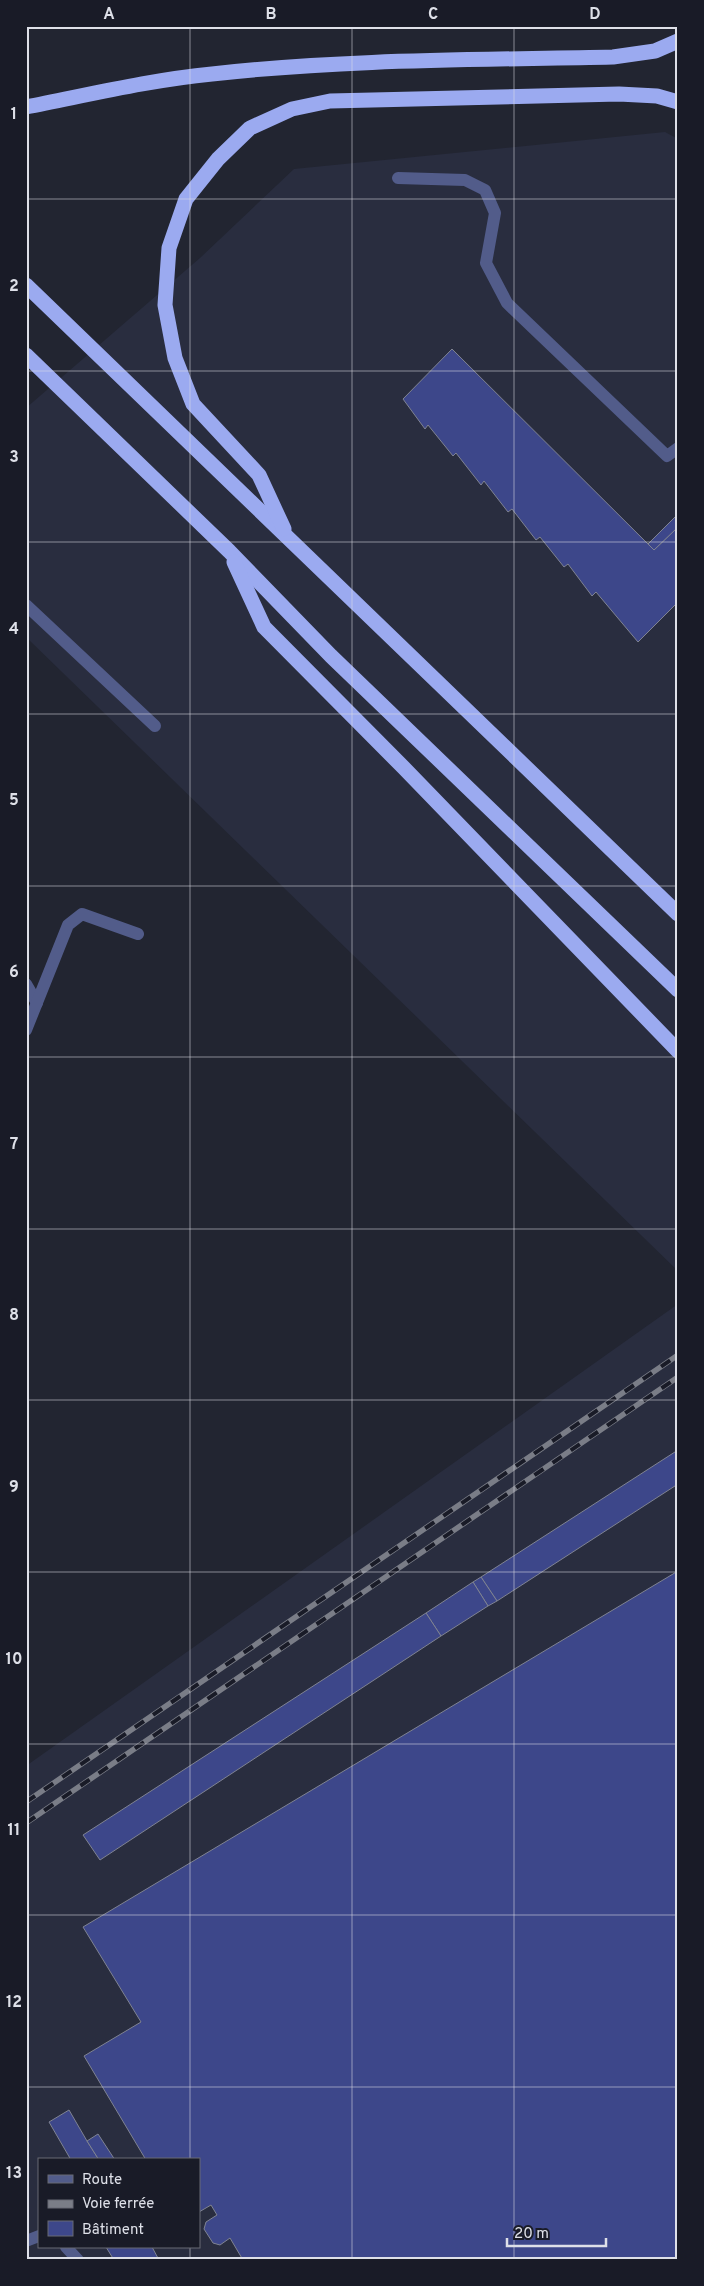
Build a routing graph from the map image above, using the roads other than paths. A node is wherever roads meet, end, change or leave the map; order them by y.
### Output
1 (678, 41) edge
2 (678, 102) edge
3 (26, 107) edge
4 (398, 178) dead end
5 (26, 285) edge
6 (26, 355) edge
7 (678, 448) edge
8 (286, 534) junction
9 (229, 551) junction
10 (26, 605) edge
11 (156, 726) dead end
12 (678, 914) edge
13 (138, 934) dead end
14 (26, 984) edge
15 (678, 990) edge
16 (37, 1003) junction
17 (26, 1030) edge
18 (678, 1051) edge
19 (38, 2236) edge
20 (26, 2241) edge
21 (67, 2248) edge
22 (78, 2260) edge

1 - 3 highway
2 - 8 highway
4 - 7 street
5 - 8 highway
6 - 9 highway
8 - 12 highway
9 - 15 highway
9 - 18 highway
10 - 11 street
13 - 16 street
14 - 16 street
16 - 17 street
19 - 20 street
21 - 22 street

